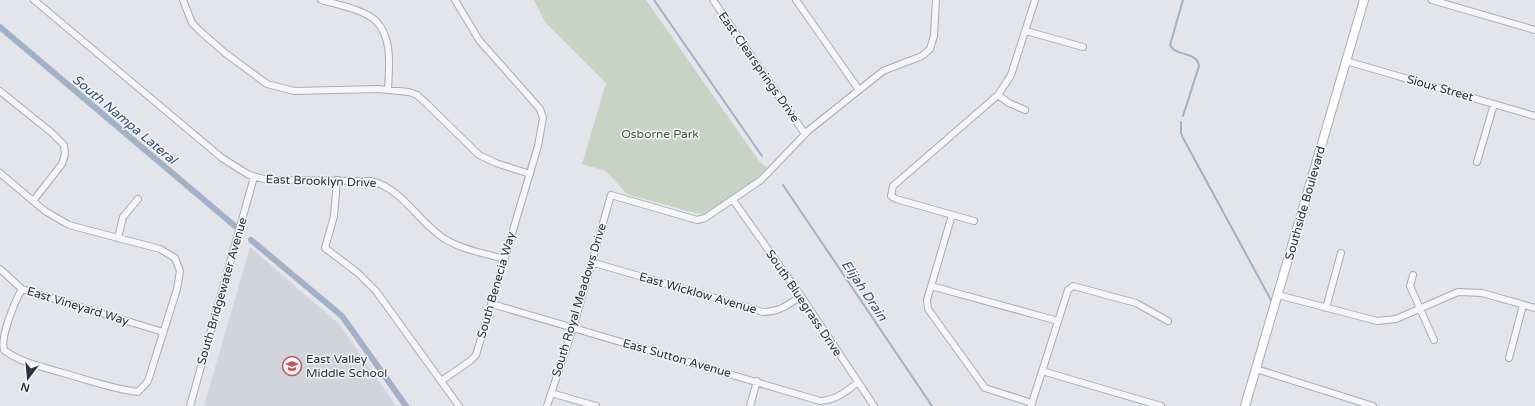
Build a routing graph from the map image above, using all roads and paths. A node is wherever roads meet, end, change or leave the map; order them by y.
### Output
1 (34, 0) edge
2 (183, 0) edge
3 (321, 0) edge
4 (455, 0) edge
5 (713, 0) edge
6 (796, 0) edge
7 (936, 0) edge
8 (1035, 0) edge
9 (1364, 0) edge
10 (1432, 0) edge
11 (1535, 30) edge
12 (1026, 31) junction
13 (1083, 47) dead end
14 (1346, 61) junction
15 (388, 89) junction
16 (859, 90) junction
17 (0, 91) edge
18 (998, 95) junction
19 (1494, 104) junction
20 (1025, 110) dead end
21 (1535, 116) edge
22 (805, 134) junction
23 (1477, 162) dead end
24 (0, 173) edge
25 (530, 174) junction
26 (254, 177) junction
27 (337, 180) junction
28 (138, 199) dead end
29 (733, 200) junction
30 (33, 201) junction
31 (952, 215) junction
32 (974, 221) dead end
33 (118, 238) junction
34 (1341, 253) dead end
35 (503, 259) junction
36 (591, 262) junction
37 (0, 269) edge
38 (1413, 275) dead end
39 (931, 286) junction
40 (22, 289) junction
41 (1278, 295) junction
42 (801, 296) junction
43 (492, 304) junction
44 (1523, 305) junction
45 (1326, 308) junction
46 (1420, 308) junction
47 (1535, 308) edge
48 (1168, 321) dead end
49 (1058, 322) junction
50 (573, 328) junction
51 (163, 332) junction
52 (1434, 340) dead end
53 (1509, 358) dead end
54 (1256, 369) junction
55 (1042, 371) junction
56 (441, 381) junction
57 (757, 381) junction
58 (858, 382) junction
59 (551, 393) junction
60 (1032, 404) edge
61 (190, 406) edge
62 (459, 406) edge
63 (547, 406) edge
64 (596, 406) edge
65 (750, 406) edge
66 (874, 406) edge
67 (1161, 406) edge
68 (1245, 406) edge
69 (1373, 406) edge

1 - 26 street, East Brooklyn Drive
2 - 15 street
3 - 15 street
4 - 25 street, South Benecia Way
5 - 22 street, East Clearsprings Drive
6 - 16 street
7 - 16 street
8 - 12 street
9 - 14 main road, Southside Boulevard
10 - 11 street
12 - 13 street
12 - 18 street
14 - 19 street, Sioux Street
14 - 41 main road, Southside Boulevard
15 - 25 street
16 - 22 street
17 - 30 street
18 - 20 street
18 - 31 street
19 - 21 street, Sioux Street
19 - 23 street
22 - 29 street
24 - 30 street
25 - 35 street, South Benecia Way
26 - 27 street, East Brooklyn Drive
26 - 61 street, South Bridgewater Avenue
27 - 35 street, East Brooklyn Drive
27 - 56 street
28 - 33 street
29 - 36 street, South Royal Meadows Drive
29 - 42 street, South Bluegrass Drive
30 - 33 street
31 - 32 street
31 - 39 street
33 - 51 street
34 - 45 street
35 - 43 street, South Benecia Way
36 - 42 street, East Wicklow Avenue
36 - 50 street, South Royal Meadows Drive
37 - 40 street, East Vineyard Way
38 - 46 street
39 - 49 street
39 - 60 street
40 - 51 street, East Vineyard Way
40 - 51 street
41 - 45 street
41 - 54 main road, Southside Boulevard
42 - 58 street, South Bluegrass Drive
43 - 50 street, East Sutton Avenue
43 - 56 street, South Benecia Way
44 - 46 street
44 - 47 street
44 - 53 street
45 - 46 street
46 - 52 street
48 - 49 street
49 - 55 street
50 - 57 street, East Sutton Avenue
50 - 59 street, South Royal Meadows Drive
54 - 68 main road, Southside Boulevard
54 - 69 street
55 - 60 street
55 - 67 street
56 - 62 street
57 - 58 street, East Sutton Avenue
57 - 65 street
58 - 66 street, South Bluegrass Drive
59 - 63 street, South Royal Meadows Drive
59 - 64 street

